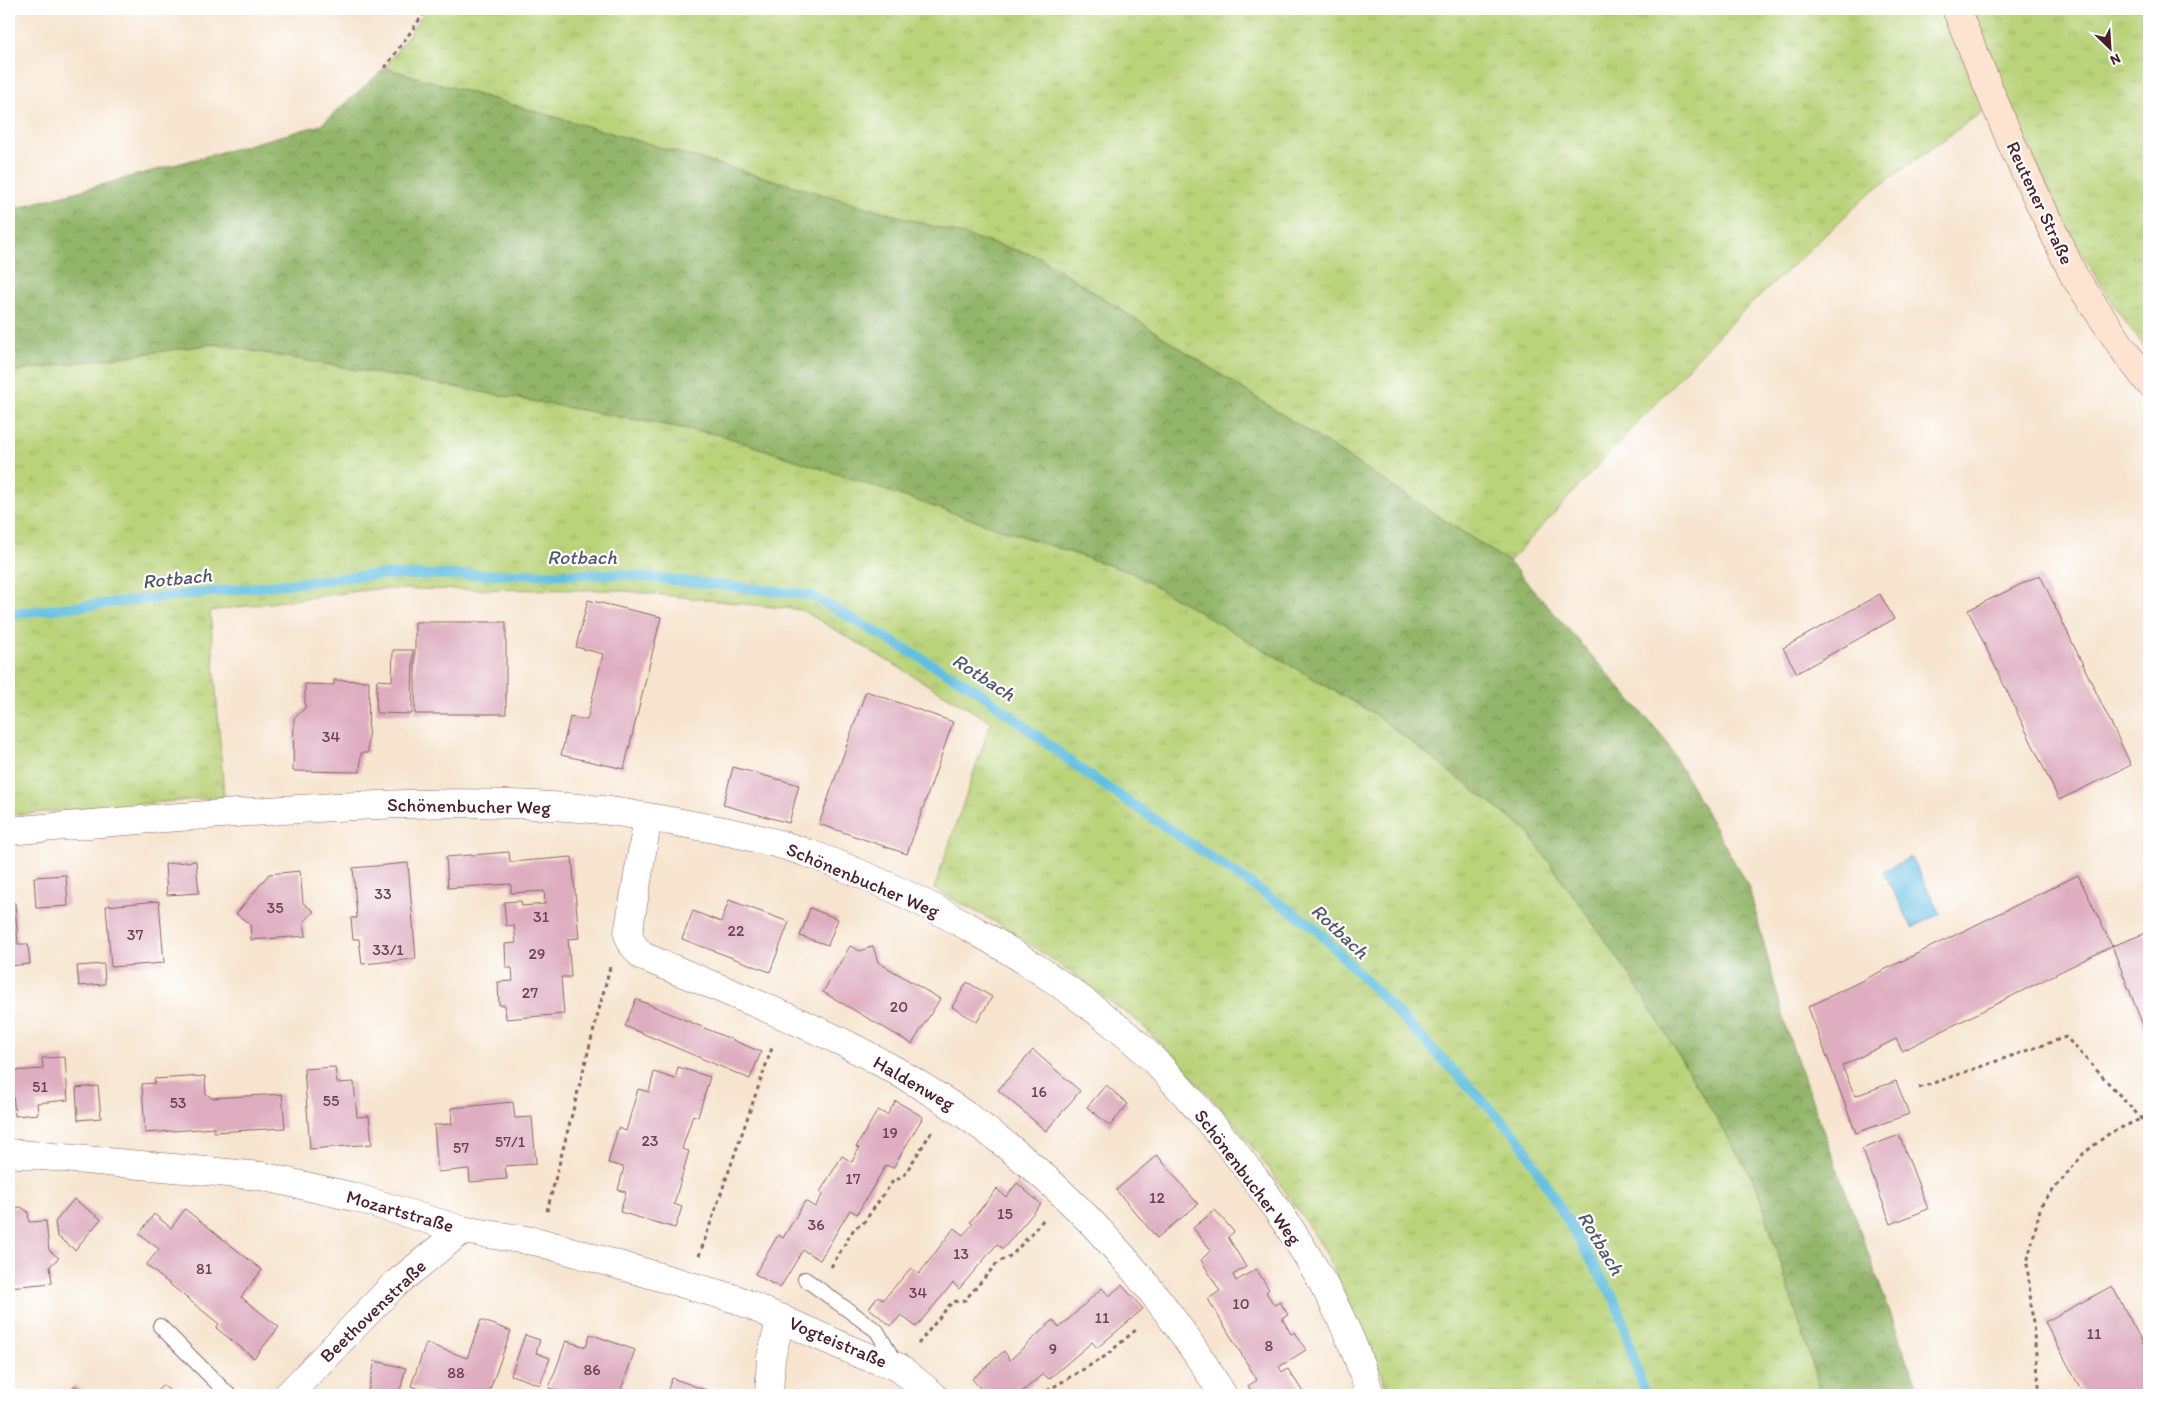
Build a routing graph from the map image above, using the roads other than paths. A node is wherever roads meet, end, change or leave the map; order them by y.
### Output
1 (1956, 9) edge
2 (2149, 383) edge
3 (648, 818) junction
4 (9, 831) edge
5 (9, 1153) edge
6 (462, 1230) junction
7 (805, 1279) dead end
8 (781, 1318) junction
9 (160, 1326) dead end
10 (898, 1367) junction
11 (228, 1395) edge
12 (288, 1395) edge
13 (769, 1395) edge
14 (933, 1395) edge
15 (1223, 1395) edge
16 (1370, 1395) edge

1 - 2 street, Reutener Straße
3 - 4 street, Schönenbucher Weg
3 - 15 street, Haldenweg
3 - 16 street, Schönenbucher Weg
5 - 6 street, Mozartstraße
6 - 8 street, Mozartstraße
6 - 12 street, Beethovenstraße
7 - 10 lane
8 - 10 street, Vogteistraße
8 - 13 street, Vogteistraße
9 - 11 lane
10 - 14 street, Vogteistraße

